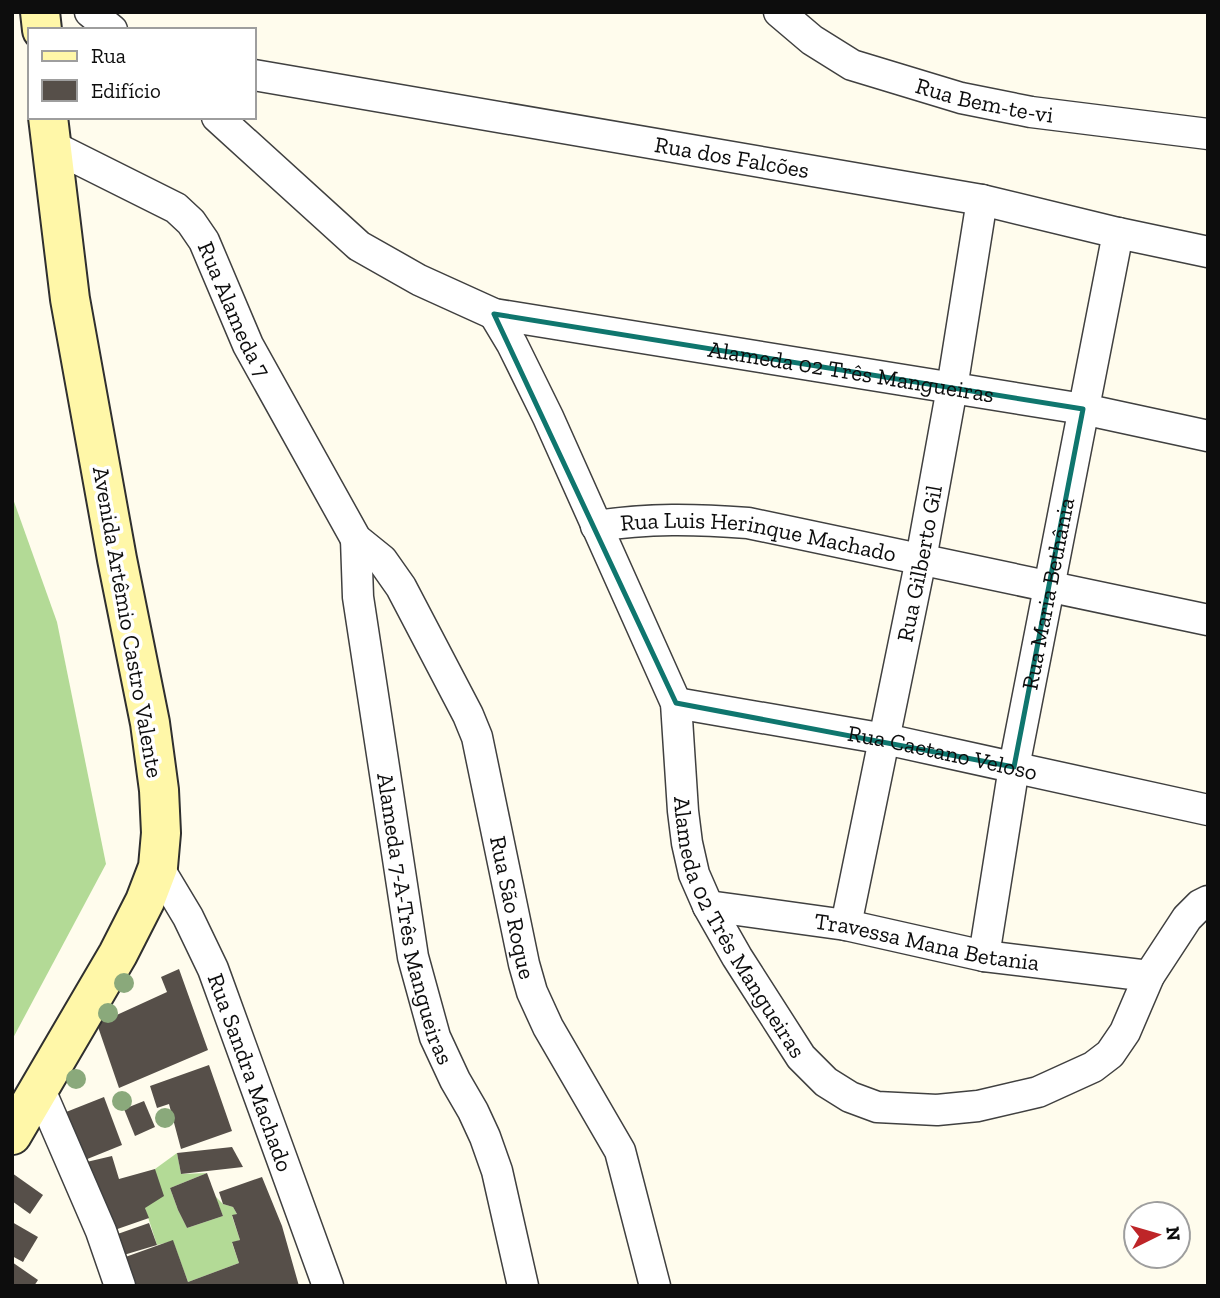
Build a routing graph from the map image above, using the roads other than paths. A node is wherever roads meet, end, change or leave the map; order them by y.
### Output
1 (90, 12) edge
2 (779, 12) edge
3 (110, 28) edge
4 (256, 75) edge
5 (219, 119) edge
6 (49, 131) edge
7 (1208, 134) edge
8 (982, 200) junction
9 (1118, 233) junction
10 (1208, 252) edge
11 (494, 314) junction
12 (952, 388) junction
13 (1083, 409) junction
14 (1208, 436) edge
15 (596, 526) junction
16 (356, 538) junction
17 (921, 559) junction
18 (1049, 585) junction
19 (1208, 620) edge
20 (676, 703) junction
21 (885, 740) junction
22 (1014, 767) junction
23 (1208, 810) edge
24 (158, 867) junction
25 (1208, 901) edge
26 (708, 906) junction
27 (846, 925) junction
28 (984, 956) junction
29 (1149, 975) junction
30 (40, 1090) junction
31 (12, 1135) edge
32 (120, 1286) edge
33 (328, 1286) edge
34 (523, 1286) edge
35 (655, 1286) edge

1 - 3 street
2 - 7 street, Rua Bem-te-vi
4 - 8 street, Rua dos Falcões
5 - 11 street, Alameda 02 Três Mangueiras
6 - 16 street, Rua Alameda 7
6 - 24 main road, Avenida Artêmio Castro Valente
8 - 9 street, Rua dos Falcões
8 - 12 street, Rua Gilberto Gil
9 - 10 street, Rua dos Falcões
9 - 13 street, Rua Maria Bethânia
11 - 12 street, Alameda 02 Três Mangueiras
11 - 15 street, Alameda 02 Três Mangueiras
12 - 13 street, Alameda 02 Três Mangueiras
12 - 17 street, Rua Gilberto Gil
13 - 14 street, Alameda 02 Três Mangueiras
13 - 18 street, Rua Maria Bethânia
15 - 17 street, Rua Luis Herinque Machado
15 - 20 street, Alameda 02 Três Mangueiras
16 - 34 street, Alameda 7-A-Três Mangueiras
16 - 35 street, Rua São Roque
17 - 18 street, Rua Luis Herinque Machado
17 - 21 street, Rua Gilberto Gil
18 - 19 street, Rua Luis Herinque Machado
18 - 22 street, Rua Maria Bethânia
20 - 21 street, Rua Caetano Veloso
20 - 26 street, Alameda 02 Três Mangueiras
21 - 22 street, Rua Caetano Veloso
21 - 27 street, Rua Gilberto Gil
22 - 23 street, Rua Caetano Veloso
22 - 28 street, Rua Maria Bethânia
24 - 30 main road, Avenida Artêmio Castro Valente
24 - 33 street, Rua Sandra Machado
25 - 29 street, Alameda 02 Três Mangueiras
26 - 27 street, Travessa Mana Betania
26 - 29 street, Alameda 02 Três Mangueiras
27 - 28 street, Travessa Mana Betania
28 - 29 street, Travessa Mana Betania
30 - 31 main road, Avenida Artêmio Castro Valente
30 - 32 street

